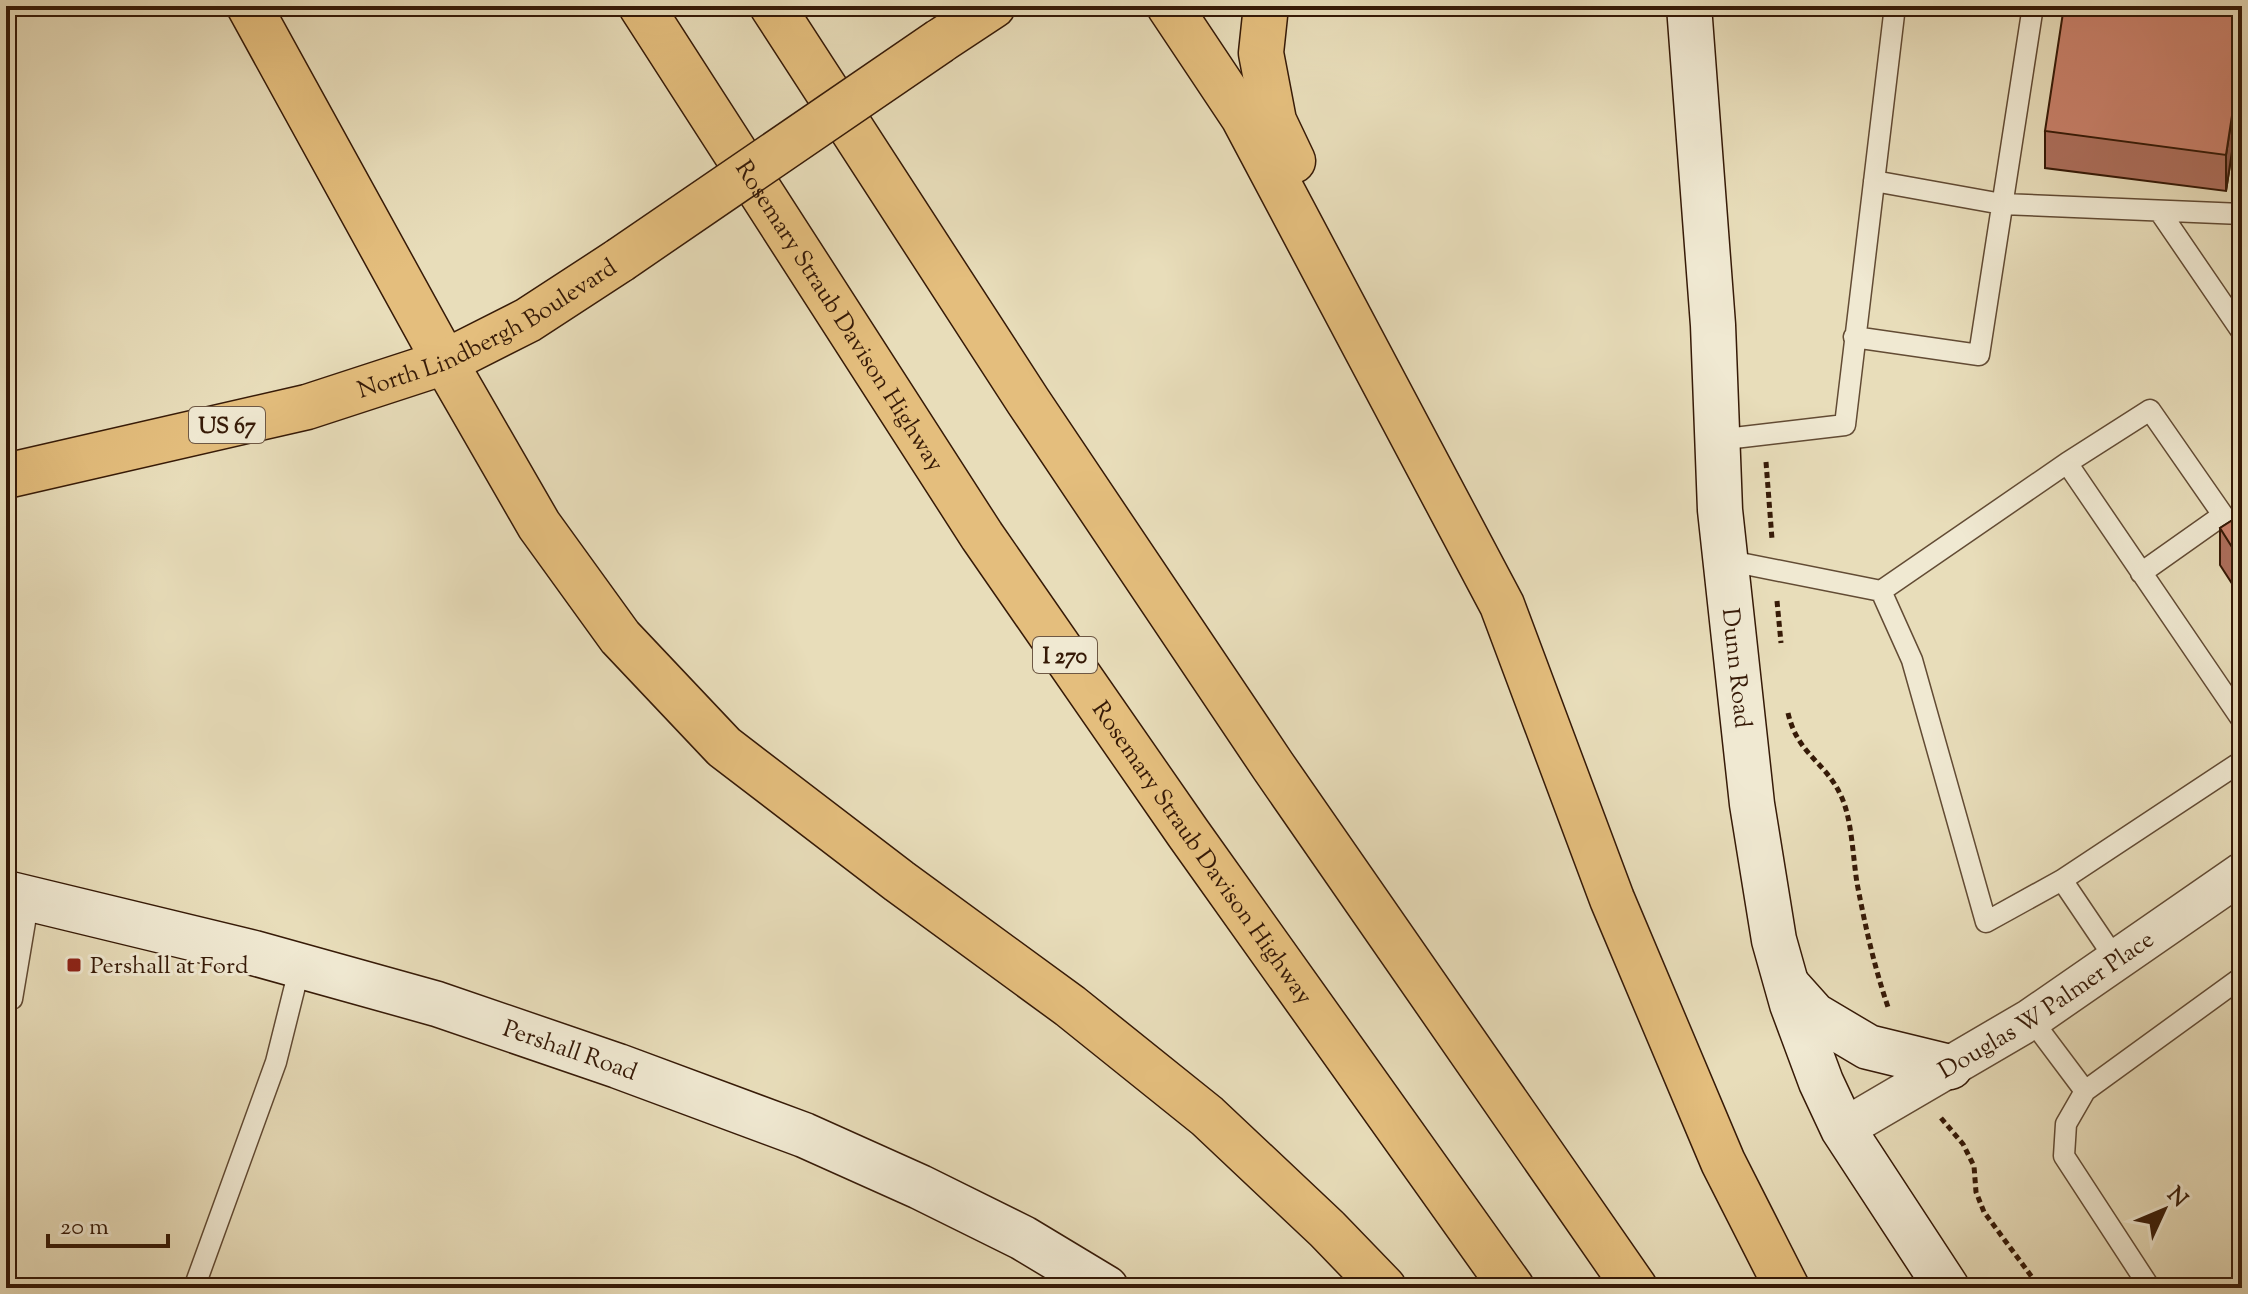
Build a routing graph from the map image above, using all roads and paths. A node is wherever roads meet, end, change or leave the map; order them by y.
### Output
1 (249, 6) edge
2 (641, 6) edge
3 (772, 6) edge
4 (993, 6) edge
5 (1169, 6) edge
6 (1266, 6) edge
7 (1689, 6) edge
8 (1895, 6) edge
9 (2033, 6) edge
10 (1874, 181) junction
11 (2002, 204) junction
12 (2160, 212) junction
13 (2242, 214) edge
14 (2242, 332) edge
15 (1854, 337) junction
16 (445, 362) junction
17 (1383, 377) junction
18 (1763, 434) junction
19 (1717, 440) junction
20 (2067, 463) junction
21 (6, 476) edge
22 (1725, 560) junction
23 (1774, 570) junction
24 (2141, 573) junction
25 (1881, 591) junction
26 (1782, 656) dead end
27 (1786, 698) dead end
28 (2242, 720) edge
29 (2242, 761) edge
30 (2242, 873) edge
31 (2062, 880) junction
32 (17, 896) edge
33 (2116, 960) junction
34 (300, 966) junction
35 (2242, 977) edge
36 (1787, 985) junction
37 (12, 999) dead end
38 (1889, 1011) dead end
39 (2031, 1019) junction
40 (1950, 1067) junction
41 (2085, 1091) junction
42 (1944, 1124) dead end
43 (1843, 1129) junction
44 (194, 1288) edge
45 (1106, 1288) edge
46 (1384, 1288) edge
47 (1512, 1288) edge
48 (1635, 1288) edge
49 (1787, 1288) edge
50 (1947, 1288) edge
51 (2040, 1288) edge
52 (2150, 1288) edge

1 - 16 highway
2 - 47 highway, Rosemary Straub Davison Highway / I 270
3 - 48 highway
4 - 16 highway, North Lindbergh Boulevard / US 67, bridge
5 - 17 highway
6 - 17 highway
7 - 19 street, Dunn Road
8 - 10 lane
9 - 11 lane
10 - 11 lane
10 - 15 lane
11 - 12 lane
11 - 15 lane
12 - 13 lane
12 - 14 lane
15 - 18 lane
16 - 21 highway, North Lindbergh Boulevard / US 67
16 - 46 highway
17 - 49 highway
18 - 19 lane
18 - 23 path
19 - 22 street, Dunn Road
20 - 24 lane
20 - 24 lane
20 - 25 lane
22 - 23 lane
22 - 36 street, Dunn Road
23 - 25 lane
23 - 26 path
24 - 28 lane
25 - 31 lane
27 - 38 path
29 - 31 lane
30 - 33 street, Douglas W Palmer Place
31 - 33 lane
32 - 34 street, Pershall Road
32 - 37 lane
33 - 39 street, Douglas W Palmer Place
34 - 44 lane
34 - 45 street, Pershall Road
35 - 41 lane
36 - 40 street
36 - 43 street, Dunn Road
39 - 40 street, Douglas W Palmer Place
39 - 41 lane
40 - 43 street, Douglas W Palmer Place
41 - 52 lane
42 - 51 path
43 - 50 street, Dunn Road

